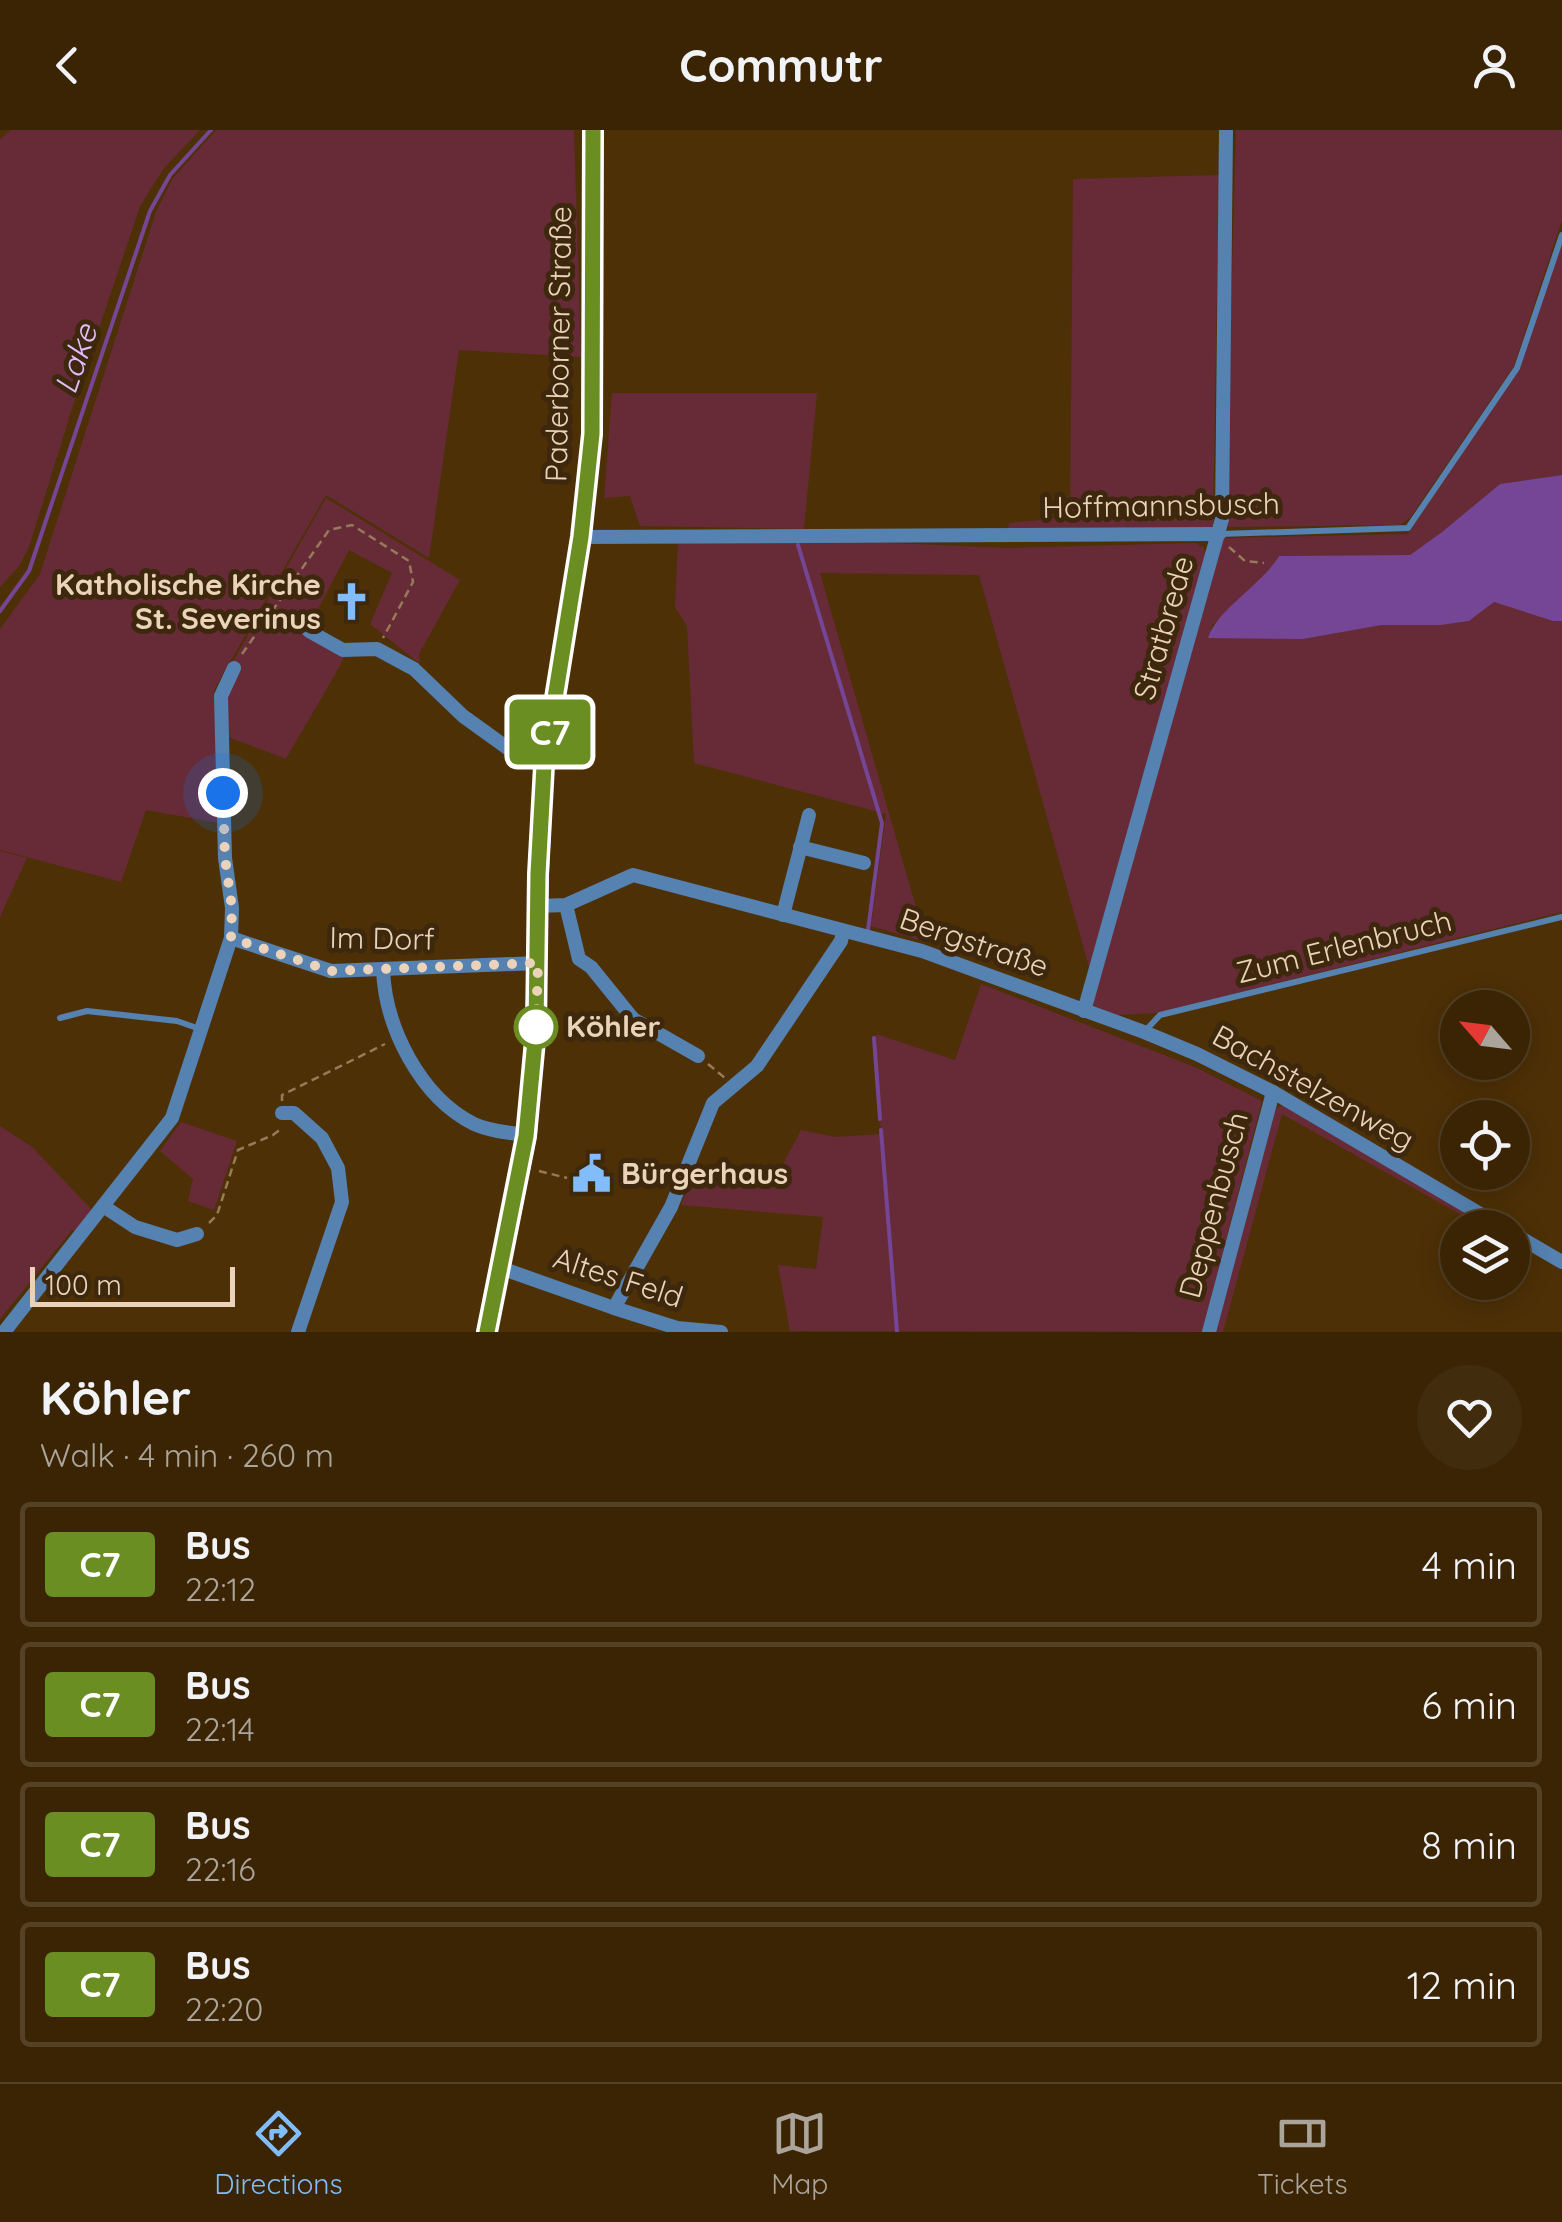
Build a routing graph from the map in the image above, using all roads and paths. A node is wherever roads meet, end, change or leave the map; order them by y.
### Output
1 (594, 130) edge
2 (1226, 130) edge
3 (1562, 235) edge
4 (1219, 534) junction
5 (581, 537) junction
6 (1264, 563) dead end
7 (273, 608) junction
8 (309, 631) joint
9 (377, 648) junction
10 (234, 668) joint
11 (544, 766) junction
12 (808, 815) dead end
13 (800, 847) junction
14 (864, 863) dead end
15 (538, 906) junction
16 (566, 906) junction
17 (783, 915) junction
18 (1562, 917) edge
19 (844, 932) junction
20 (231, 938) junction
21 (538, 963) junction
22 (383, 969) junction
23 (1084, 1010) junction
24 (60, 1018) dead end
25 (201, 1030) junction
26 (1144, 1032) junction
27 (399, 1037) junction
28 (698, 1056) joint
29 (734, 1085) junction
30 (1273, 1092) junction
31 (282, 1114) junction
32 (526, 1136) junction
33 (538, 1171) dead end
34 (567, 1178) dead end
35 (103, 1206) junction
36 (1473, 1210) edge
37 (197, 1234) joint
38 (1530, 1243) edge
39 (1562, 1262) edge
40 (501, 1268) junction
41 (614, 1308) junction
42 (4, 1332) edge
43 (298, 1332) edge
44 (487, 1332) edge
45 (720, 1332) edge
46 (1209, 1332) edge

1 - 5 main road, Paderborner Straße
2 - 4 street, Stratbrede
3 - 4 lane, Hoffmannsbusch
4 - 5 street, Hoffmannsbusch
4 - 6 path
4 - 23 street, Stratbrede
5 - 11 main road, Paderborner Straße
7 - 8 path
7 - 9 path
7 - 10 path
8 - 9 street
9 - 11 street
10 - 20 street
11 - 15 main road, Paderborner Straße
12 - 13 street
13 - 14 street
13 - 17 street
15 - 16 street, Bergstraße
15 - 21 main road, Paderborner Straße
16 - 17 street, Bergstraße
16 - 28 street
17 - 19 street, Bergstraße
18 - 26 lane, Zum Erlenbruch
19 - 23 street, Bergstraße
19 - 29 street
20 - 22 street, Im Dorf
20 - 25 street
21 - 22 street, Im Dorf
21 - 32 main road, Paderborner Straße
22 - 27 street
23 - 26 street, Bergstraße
24 - 25 lane
25 - 35 street
26 - 30 street, Bachstelzenweg
27 - 31 path
27 - 32 street
28 - 29 path
29 - 41 street
30 - 36 street, Bachstelzenweg
30 - 46 street, Deppenbusch
31 - 37 path
31 - 43 street
32 - 40 main road, Paderborner Straße
33 - 34 path
35 - 37 street
35 - 42 street
38 - 39 street
40 - 41 street, Altes Feld
40 - 44 main road, Paderborner Straße
41 - 45 street, Altes Feld

